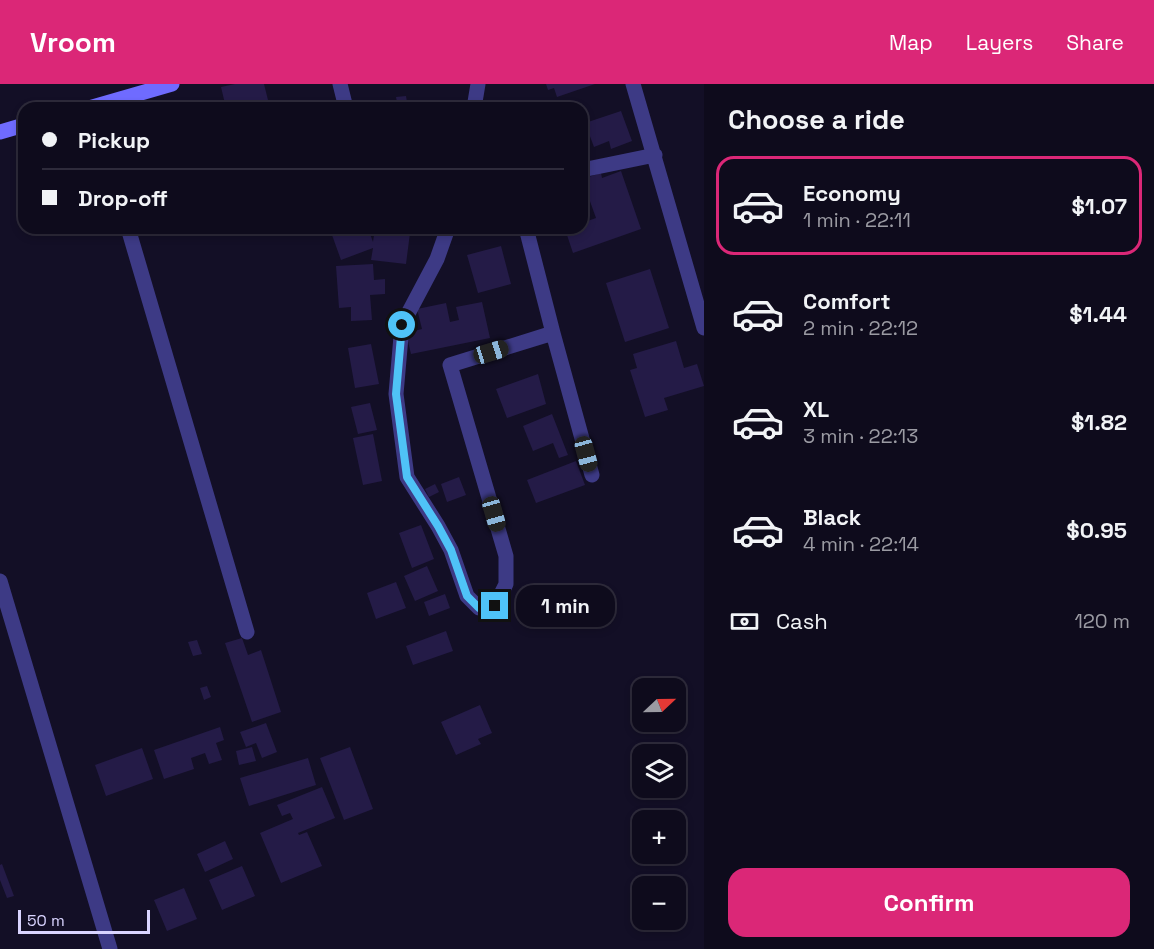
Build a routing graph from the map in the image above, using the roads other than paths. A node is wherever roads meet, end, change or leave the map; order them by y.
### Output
1 (172, 84) edge
2 (340, 84) edge
3 (478, 84) edge
4 (633, 84) edge
5 (111, 102) edge
6 (344, 102) edge
7 (475, 102) edge
8 (18, 127) edge
9 (0, 132) edge
10 (655, 155) junction
11 (588, 169) edge
12 (130, 234) edge
13 (446, 234) edge
14 (528, 234) edge
15 (704, 328) edge
16 (553, 333) junction
17 (592, 474) dead end
18 (0, 581) edge
19 (247, 632) dead end
20 (110, 949) edge

1 - 5 street
2 - 6 street
3 - 7 street
4 - 10 street
8 - 9 street
10 - 11 street
10 - 15 street
12 - 19 street
13 - 16 street
14 - 16 street
16 - 17 street
18 - 20 street

